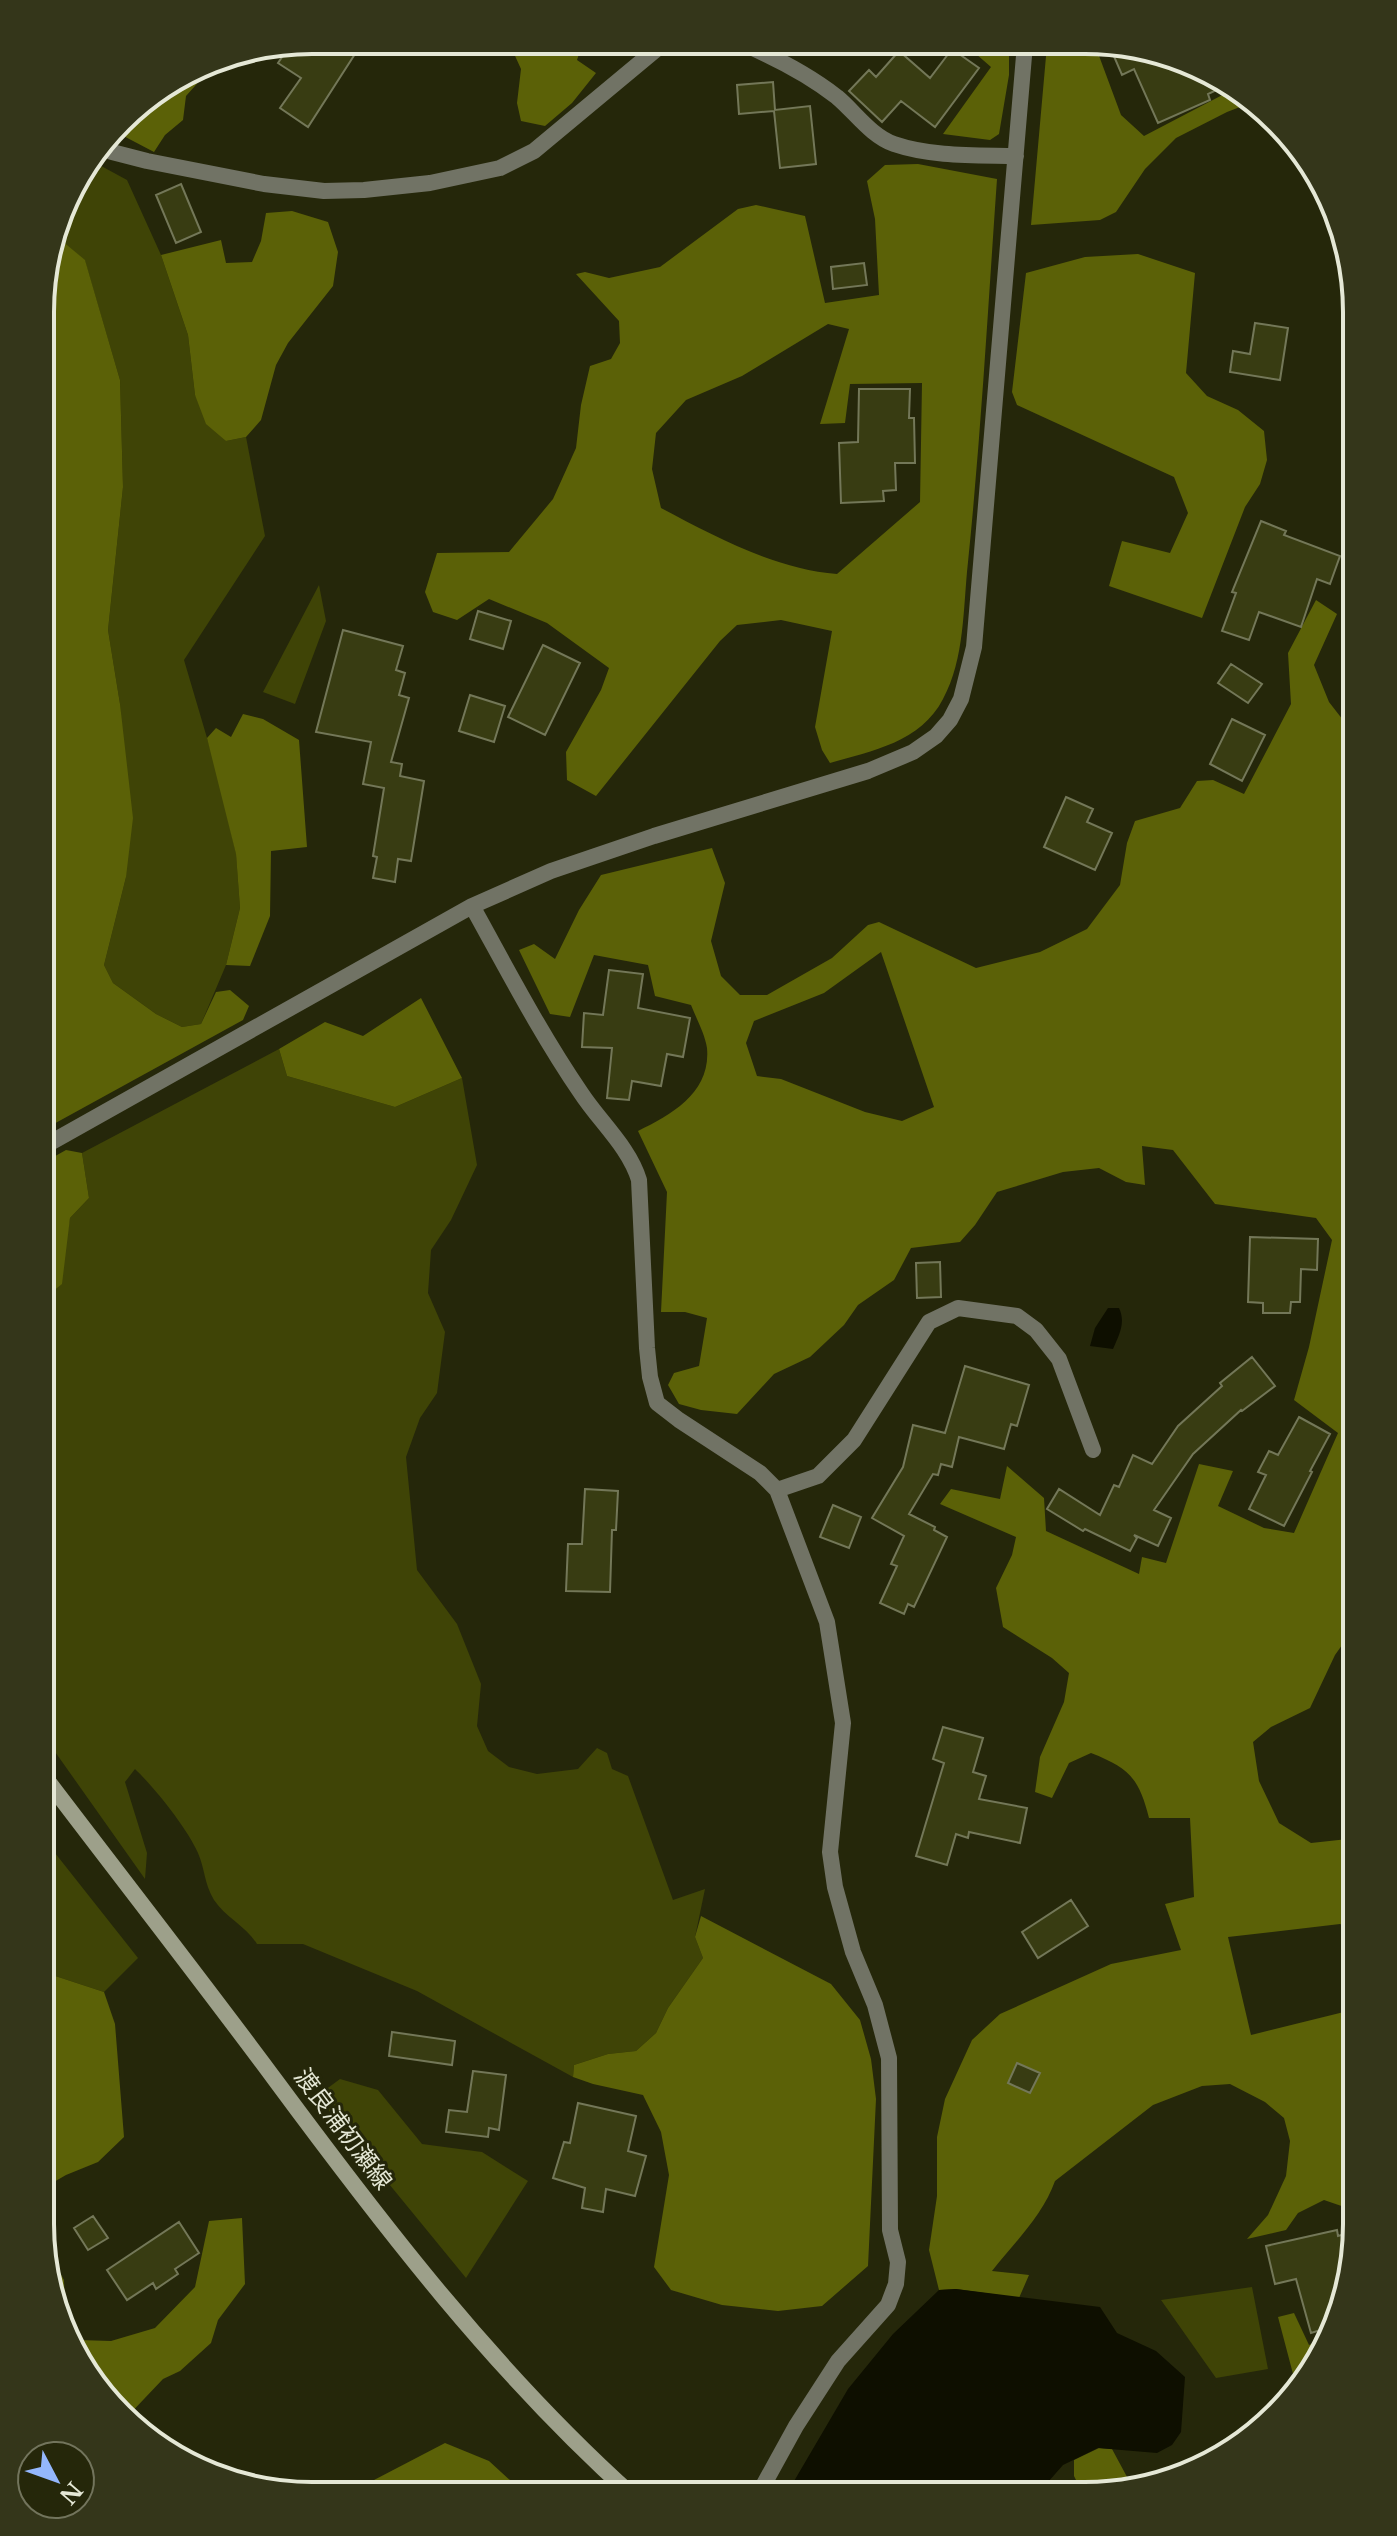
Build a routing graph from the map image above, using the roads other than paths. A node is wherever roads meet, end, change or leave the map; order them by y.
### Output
1 (651, 54) edge
2 (766, 54) edge
3 (1024, 54) edge
4 (110, 151) edge
5 (1016, 156) junction
6 (472, 906) junction
7 (54, 1141) edge
8 (1093, 1450) dead end
9 (777, 1490) junction
10 (54, 1789) edge
11 (617, 2482) edge
12 (765, 2482) edge

1 - 4 street
2 - 5 street
3 - 5 street
5 - 6 street
6 - 7 street
6 - 9 street
8 - 9 street
9 - 12 street
10 - 11 main road, 渡良浦初瀬線

